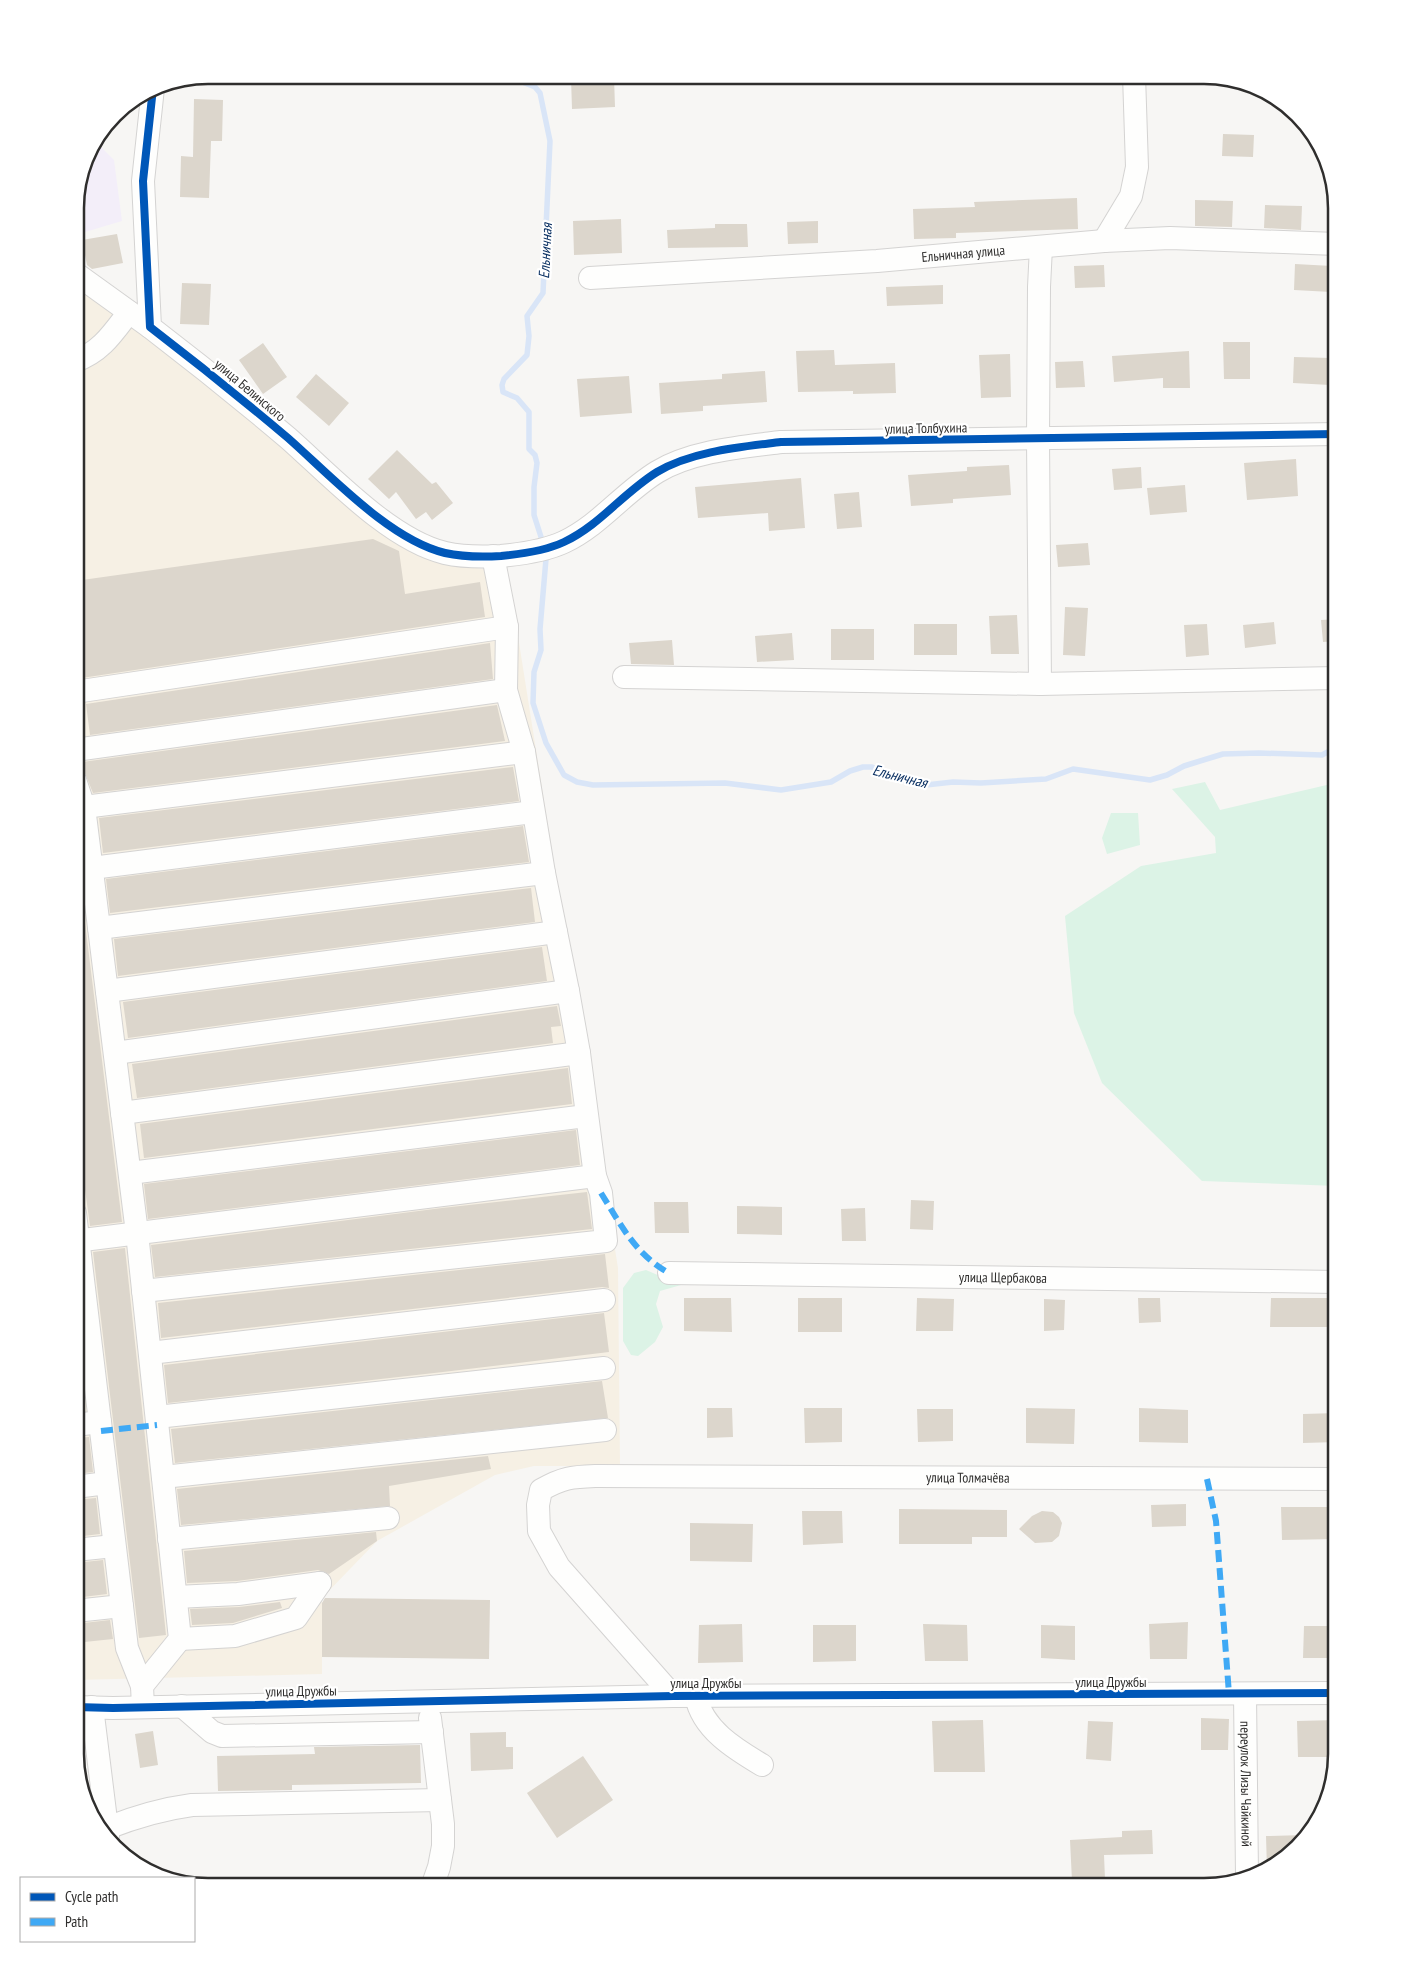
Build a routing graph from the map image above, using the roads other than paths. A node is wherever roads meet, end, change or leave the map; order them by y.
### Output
1 (1134, 84) edge
2 (152, 97) edge
3 (1104, 241) junction
4 (1328, 244) edge
5 (1041, 247) junction
6 (590, 278) dead end
7 (84, 280) edge
8 (128, 312) junction
9 (150, 327) junction
10 (84, 357) edge
11 (1328, 434) edge
12 (1038, 439) junction
13 (545, 549) joint
14 (493, 556) junction
15 (508, 627) junction
16 (624, 677) dead end
17 (1328, 678) edge
18 (1040, 684) junction
19 (506, 690) junction
20 (84, 691) edge
21 (84, 749) edge
22 (524, 752) junction
23 (84, 807) joint
24 (534, 812) junction
25 (92, 868) junction
26 (544, 873) junction
27 (99, 928) junction
28 (556, 932) junction
29 (107, 991) junction
30 (568, 991) junction
31 (115, 1053) junction
32 (579, 1053) junction
33 (122, 1113) junction
34 (586, 1116) junction
35 (130, 1173) junction
36 (595, 1176) junction
37 (137, 1233) junction
38 (84, 1240) edge
39 (669, 1272) dead end
40 (1328, 1282) edge
41 (143, 1291) junction
42 (604, 1300) dead end
43 (150, 1354) junction
44 (84, 1363) edge
45 (604, 1368) dead end
46 (157, 1417) junction
47 (100, 1422) junction
48 (84, 1424) edge
49 (605, 1430) dead end
50 (163, 1477) junction
51 (1328, 1479) edge
52 (107, 1483) junction
53 (84, 1486) edge
54 (388, 1518) dead end
55 (169, 1538) junction
56 (114, 1546) junction
57 (84, 1549) edge
58 (176, 1596) junction
59 (122, 1606) junction
60 (84, 1610) edge
61 (180, 1639) junction
62 (1328, 1693) edge
63 (1245, 1694) junction
64 (673, 1696) junction
65 (696, 1696) junction
66 (142, 1697) junction
67 (428, 1701) junction
68 (333, 1703) junction
69 (262, 1705) junction
70 (182, 1706) junction
71 (84, 1707) edge
72 (432, 1732) junction
73 (334, 1734) junction
74 (263, 1735) junction
75 (762, 1766) dead end
76 (440, 1800) junction
77 (107, 1825) edge
78 (111, 1831) edge
79 (1248, 1870) edge
80 (435, 1878) edge

1 - 3 street
2 - 9 street
3 - 4 street, Ельничная улица
3 - 5 street, Ельничная улица
5 - 6 street, Ельничная улица
5 - 12 street
7 - 8 street, улица Белинского
8 - 9 street, улица Белинского
8 - 10 street
9 - 14 street, улица Белинского
11 - 12 street, улица Толбухина
12 - 13 street, улица Толбухина
12 - 18 street
13 - 14 street, улица Белинского
14 - 15 street
15 - 19 street
15 - 20 street
16 - 18 street
17 - 18 street
19 - 21 street
19 - 22 street
22 - 23 street
22 - 24 street
23 - 25 street
24 - 25 street
24 - 26 street
25 - 27 street
26 - 27 street
26 - 28 street
27 - 29 street
28 - 29 street
28 - 30 street
29 - 31 street
30 - 31 street
30 - 32 street
31 - 33 street
32 - 33 street
32 - 34 street
33 - 35 street
34 - 35 street
34 - 36 street
35 - 37 street
36 - 37 street
36 - 41 street
37 - 38 street
37 - 41 street
39 - 40 street, улица Щербакова
41 - 43 street
42 - 43 street
43 - 46 street
44 - 47 street
45 - 46 street
46 - 50 street
47 - 48 street
47 - 52 street
49 - 50 street
50 - 55 street
51 - 64 street, улица Толмачёва
52 - 53 street
52 - 56 street
54 - 55 street
55 - 58 street
56 - 57 street
56 - 59 street
58 - 61 street
58 - 61 street
59 - 60 street
59 - 66 street
61 - 66 street
62 - 63 street, улица Дружбы
63 - 65 street, улица Дружбы
63 - 79 street, переулок Лизы Чайкиной
64 - 65 street, улица Дружбы
64 - 67 street, улица Дружбы
65 - 75 street
66 - 70 street, улица Дружбы
66 - 71 street, улица Дружбы
67 - 68 street, улица Дружбы
67 - 72 street
68 - 69 street, улица Дружбы
68 - 73 street
69 - 70 street, улица Дружбы
69 - 74 street
70 - 74 street
71 - 77 street
72 - 73 street
72 - 76 street
73 - 74 street
76 - 78 street
76 - 80 street

